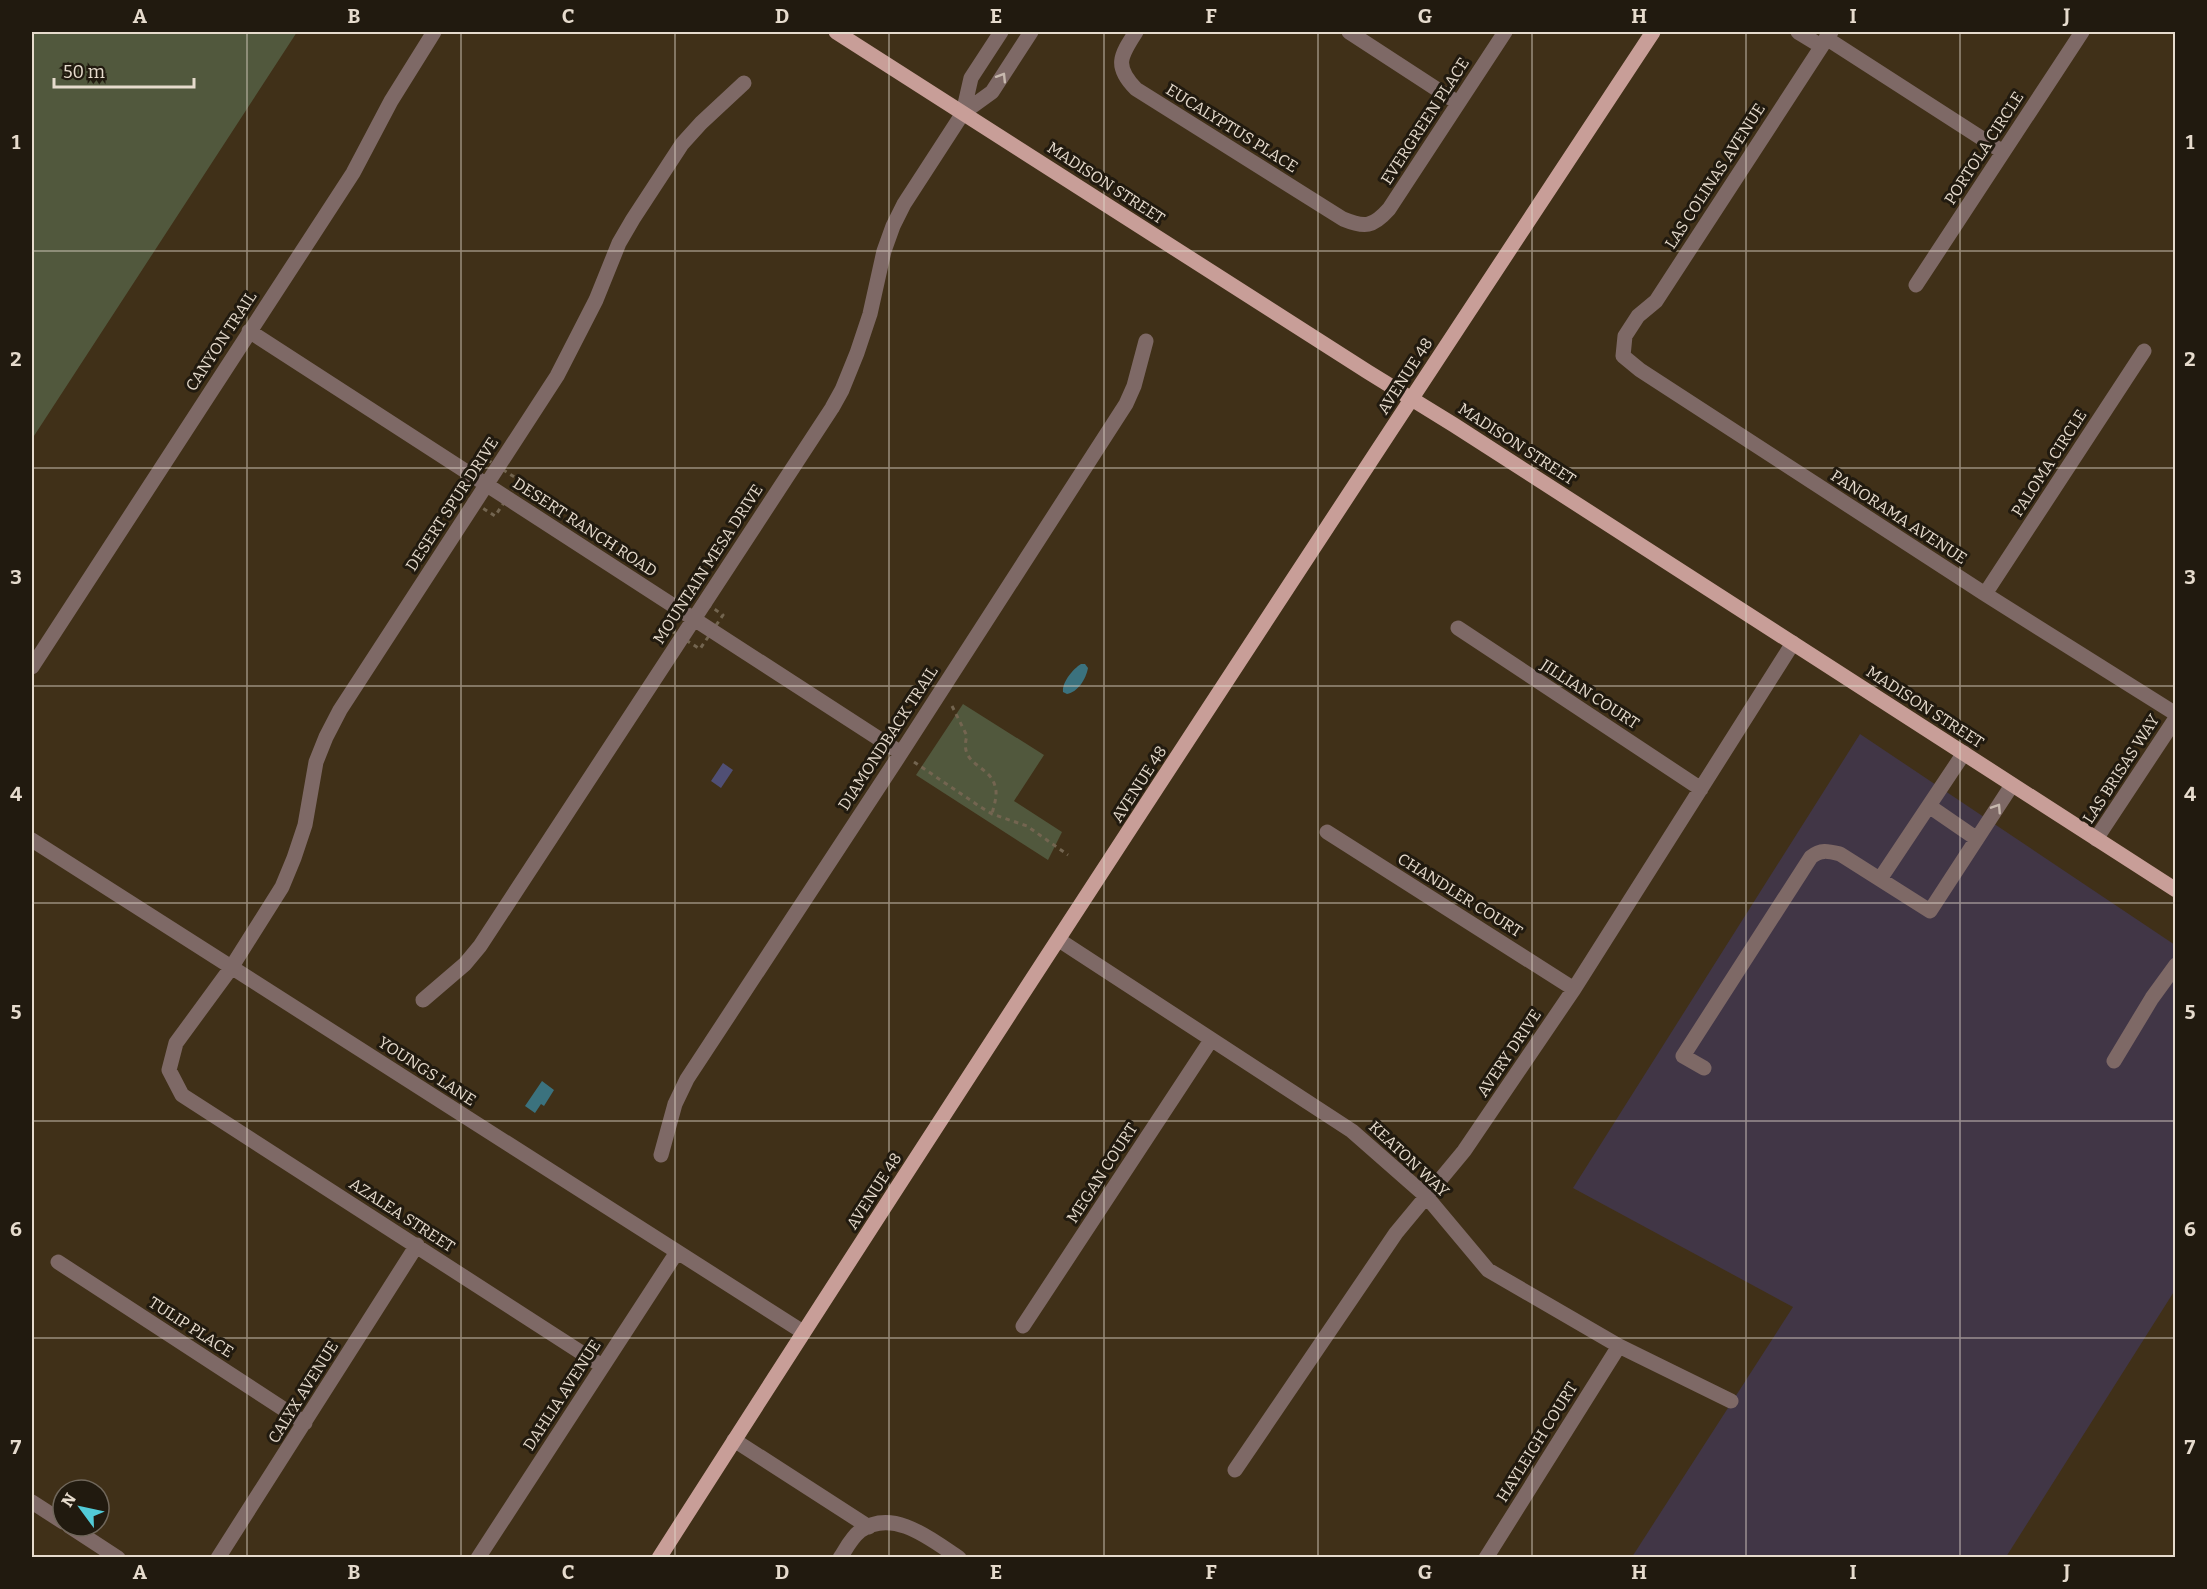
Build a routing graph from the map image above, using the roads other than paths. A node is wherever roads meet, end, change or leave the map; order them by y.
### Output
1 (434, 32) edge
2 (836, 32) edge
3 (1001, 32) edge
4 (1136, 32) edge
5 (1349, 32) edge
6 (1505, 32) edge
7 (1653, 32) edge
8 (1798, 32) edge
9 (2082, 32) edge
10 (1023, 34) edge
11 (1826, 39) edge
12 (744, 83) dead end
13 (1458, 103) junction
14 (963, 113) junction
15 (2003, 152) junction
16 (1369, 225) joint
17 (1916, 285) dead end
18 (249, 331) junction
19 (1625, 336) joint
20 (1146, 341) dead end
21 (2144, 351) dead end
22 (1412, 398) junction
23 (486, 485) junction
24 (1984, 594) junction
25 (694, 619) junction
26 (1458, 628) dead end
27 (1793, 643) junction
28 (32, 667) edge
29 (2175, 714) edge
30 (2175, 718) edge
31 (1964, 753) junction
32 (907, 758) junction
33 (2012, 785) junction
34 (1701, 789) junction
35 (1929, 806) junction
36 (1327, 832) dead end
37 (1977, 839) junction
38 (2097, 839) junction
39 (32, 840) edge
40 (1880, 879) junction
41 (2175, 890) edge
42 (1059, 940) junction
43 (2175, 965) edge
44 (231, 968) junction
45 (1574, 989) junction
46 (423, 1000) dead end
47 (1211, 1040) junction
48 (2114, 1061) dead end
49 (1704, 1068) dead end
50 (182, 1095) joint
51 (661, 1155) dead end
52 (1426, 1196) junction
53 (417, 1245) junction
54 (677, 1251) junction
55 (58, 1262) dead end
56 (1023, 1326) dead end
57 (803, 1332) junction
58 (1619, 1346) junction
59 (602, 1366) junction
60 (1731, 1401) dead end
61 (305, 1423) junction
62 (734, 1440) junction
63 (1234, 1470) dead end
64 (32, 1502) edge
65 (51, 1514) edge
66 (870, 1527) junction
67 (88, 1538) edge
68 (117, 1557) edge
69 (218, 1557) edge
70 (478, 1557) edge
71 (659, 1557) edge
72 (840, 1557) edge
73 (958, 1557) edge
74 (1486, 1557) edge

1 - 18 street, CANYON TRAIL
2 - 14 main road, MADISON STREET
3 - 14 street
4 - 16 street, EUCALYPTUS PLACE
5 - 13 street
6 - 13 street, EVERGREEN PLACE
7 - 22 main road, AVENUE 48
8 - 11 street
9 - 15 street, PORTOLA CIRCLE
14 -> 10 street
11 - 15 street
11 - 19 street, LAS COLINAS AVENUE
12 - 23 street, DESERT SPUR DRIVE
13 - 16 street, EVERGREEN PLACE
14 - 22 main road, MADISON STREET
14 - 25 street, MOUNTAIN MESA DRIVE
15 - 17 street, PORTOLA CIRCLE
18 - 23 street, DESERT RANCH ROAD
18 - 28 street, CANYON TRAIL
19 - 24 street, PANORAMA AVENUE
20 - 32 street, DIAMONDBACK TRAIL
21 - 24 street, PALOMA CIRCLE
22 - 27 main road, MADISON STREET
22 - 42 main road, AVENUE 48
23 - 25 street, DESERT RANCH ROAD
23 - 44 street, DESERT SPUR DRIVE
24 - 29 street, PANORAMA AVENUE
25 - 32 street, DESERT RANCH ROAD
25 - 46 street, MOUNTAIN MESA DRIVE
26 - 34 street, JILLIAN COURT
27 - 31 main road, MADISON STREET
27 - 34 street, AVERY DRIVE
30 - 38 street, LAS BRISAS WAY
31 - 33 main road, MADISON STREET
31 - 35 street
32 - 51 street, DIAMONDBACK TRAIL
37 -> 33 street
33 - 38 main road, MADISON STREET
34 - 45 street, AVERY DRIVE
35 - 37 street
35 - 40 street
36 - 45 street, CHANDLER COURT
37 - 40 street
38 - 41 main road, MADISON STREET
39 - 44 street, YOUNGS LANE
40 - 49 street
42 - 47 street, KEATON WAY
42 - 57 main road, AVENUE 48
43 - 48 street
44 - 50 street, DESERT SPUR DRIVE
44 - 54 street, YOUNGS LANE
45 - 52 street, AVERY DRIVE
47 - 52 street, KEATON WAY
47 - 56 street, MEGAN COURT
50 - 53 street, AZALEA STREET
52 - 58 street, KEATON WAY
52 - 63 street, AVERY DRIVE
53 - 59 street, AZALEA STREET
53 - 61 street, CALYX AVENUE
54 - 57 street, YOUNGS LANE
54 - 59 street, DAHLIA AVENUE
55 - 61 street, TULIP PLACE
57 - 62 main road, AVENUE 48
58 - 60 street, KEATON WAY
58 - 74 street, HAYLEIGH COURT
59 - 70 street, DAHLIA AVENUE
61 - 69 street, CALYX AVENUE
62 - 66 street
62 - 71 main road, AVENUE 48
64 - 65 street
66 - 72 street
66 - 73 street
67 - 68 street

